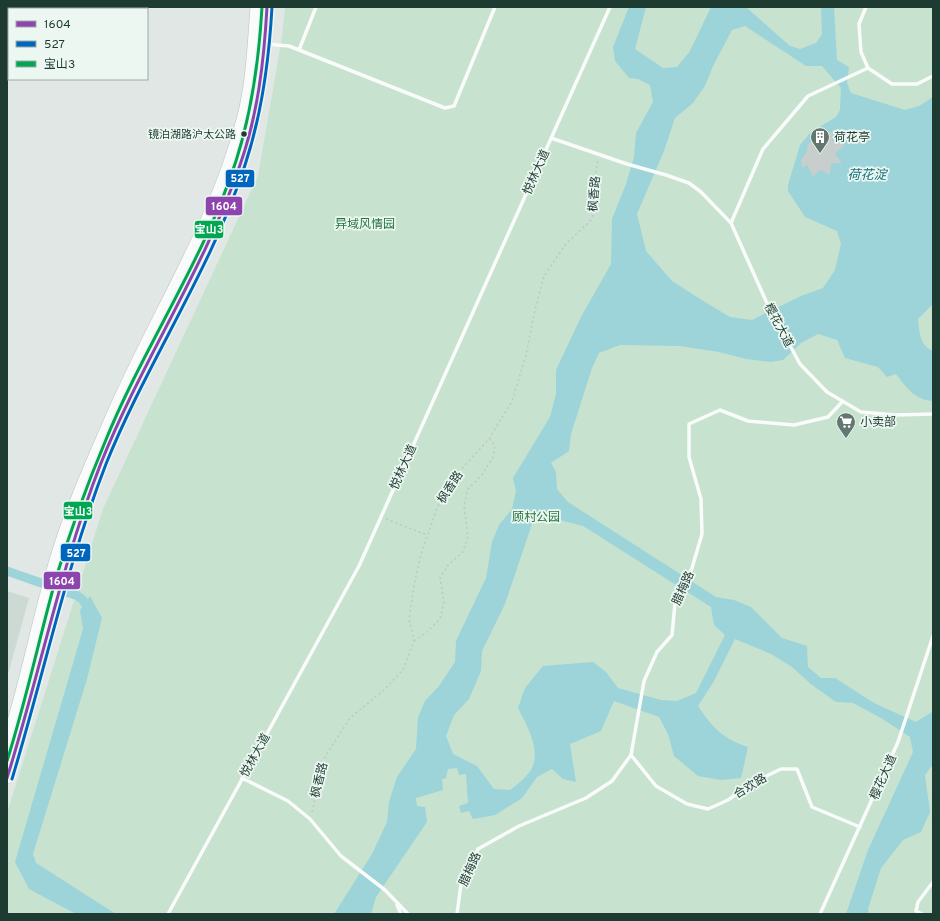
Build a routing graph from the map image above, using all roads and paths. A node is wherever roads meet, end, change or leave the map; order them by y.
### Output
1 (256, 7) edge
2 (267, 7) edge
3 (316, 7) edge
4 (495, 7) edge
5 (610, 7) edge
6 (866, 7) edge
7 (264, 44) junction
8 (299, 50) junction
9 (868, 68) junction
10 (933, 76) edge
11 (551, 138) junction
12 (600, 155) junction
13 (731, 223) junction
14 (843, 401) junction
15 (933, 414) edge
16 (489, 439) junction
17 (381, 517) junction
18 (427, 535) junction
19 (933, 636) edge
20 (414, 641) junction
21 (7, 741) edge
22 (631, 755) junction
23 (7, 778) edge
24 (242, 778) junction
25 (310, 819) junction
26 (860, 826) junction
27 (933, 882) edge
28 (396, 902) junction
29 (168, 914) edge
30 (401, 914) edge
31 (408, 914) edge
32 (457, 914) edge
33 (820, 914) edge
34 (922, 914) edge

1 - 21 street
2 - 7 street
3 - 8 lane
4 - 8 lane
5 - 11 lane, 悦林大道
6 - 9 lane
7 - 8 lane
7 - 23 street
9 - 10 lane
9 - 13 lane
11 - 12 lane
11 - 17 lane, 悦林大道
12 - 13 lane, 樱花大道
12 - 16 path, 枫香路
13 - 14 lane, 樱花大道
14 - 15 lane, 樱花大道
14 - 22 lane, 腊梅路
16 - 18 path, 枫香路
16 - 20 path
17 - 18 path
17 - 24 lane, 悦林大道
18 - 20 path, 枫香路
19 - 26 lane, 樱花大道
20 - 25 path, 枫香路
22 - 26 lane, 合欢路
22 - 32 lane, 腊梅路
24 - 25 lane
24 - 29 lane, 悦林大道
25 - 28 lane
26 - 33 lane, 樱花大道
27 - 34 lane
28 - 30 lane
28 - 31 lane

